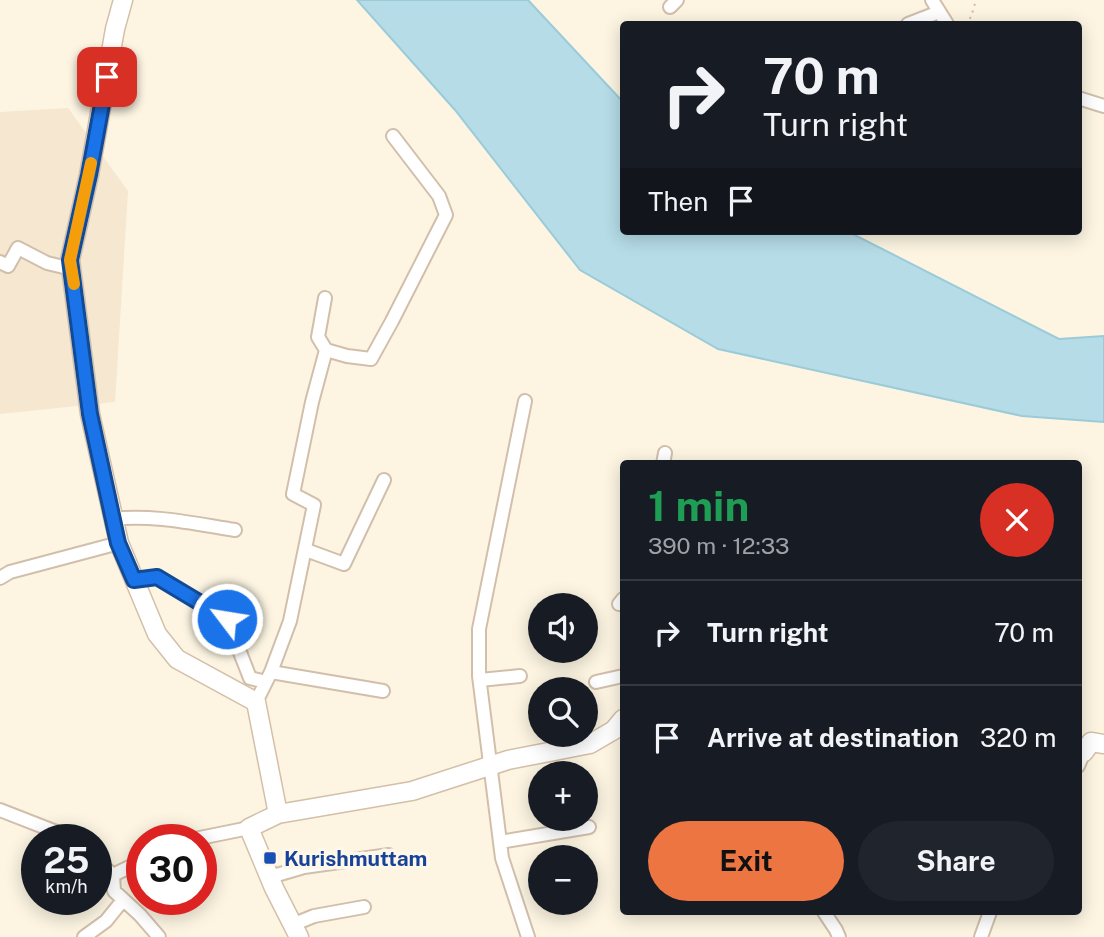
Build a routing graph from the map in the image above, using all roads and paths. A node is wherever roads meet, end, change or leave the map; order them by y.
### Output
1 (123, 0) edge
2 (932, 0) edge
3 (976, 0) edge
4 (939, 12) junction
5 (916, 21) edge
6 (945, 21) edge
7 (968, 21) edge
8 (1082, 99) edge
9 (1104, 106) edge
10 (393, 136) dead end
11 (0, 262) edge
12 (72, 269) junction
13 (326, 298) dead end
14 (326, 350) junction
15 (525, 401) dead end
16 (384, 480) dead end
17 (113, 519) junction
18 (235, 530) dead end
19 (118, 543) junction
20 (306, 550) junction
21 (0, 578) edge
22 (134, 580) junction
23 (520, 676) dead end
24 (268, 677) junction
25 (620, 677) edge
26 (480, 680) junction
27 (598, 682) edge
28 (383, 691) dead end
29 (256, 702) junction
30 (620, 723) edge
31 (1104, 744) edge
32 (1082, 754) edge
33 (492, 765) junction
34 (0, 810) edge
35 (278, 814) junction
36 (38, 824) edge
37 (249, 828) junction
38 (565, 831) edge
39 (217, 835) edge
40 (500, 842) junction
41 (389, 855) dead end
42 (126, 869) edge
43 (113, 875) joint
44 (270, 877) junction
45 (124, 900) junction
46 (364, 907) dead end
47 (826, 915) edge
48 (989, 915) edge
49 (295, 931) edge
50 (84, 937) edge
51 (159, 937) edge
52 (528, 937) edge
53 (839, 937) edge
54 (981, 937) edge

1 - 12 main road
2 - 4 street
3 - 7 path
4 - 5 street
4 - 6 street
8 - 9 street
10 - 14 street
11 - 12 street
12 - 17 main road
13 - 14 street
14 - 20 street
15 - 26 street
16 - 20 street
17 - 18 street
17 - 19 main road
19 - 21 street
19 - 22 main road
20 - 24 street
22 - 24 street
22 - 29 main road
23 - 26 street
24 - 28 street
24 - 29 street
25 - 27 street
26 - 33 street
29 - 35 main road
30 - 33 main road
31 - 32 main road
33 - 35 main road
33 - 40 street
34 - 36 street
35 - 37 main road
37 - 39 street
37 - 44 main road
38 - 40 street
40 - 52 street
41 - 44 street
42 - 43 street
43 - 45 street
44 - 49 main road
45 - 50 street
45 - 51 street
46 - 49 street
47 - 53 street
48 - 54 street

